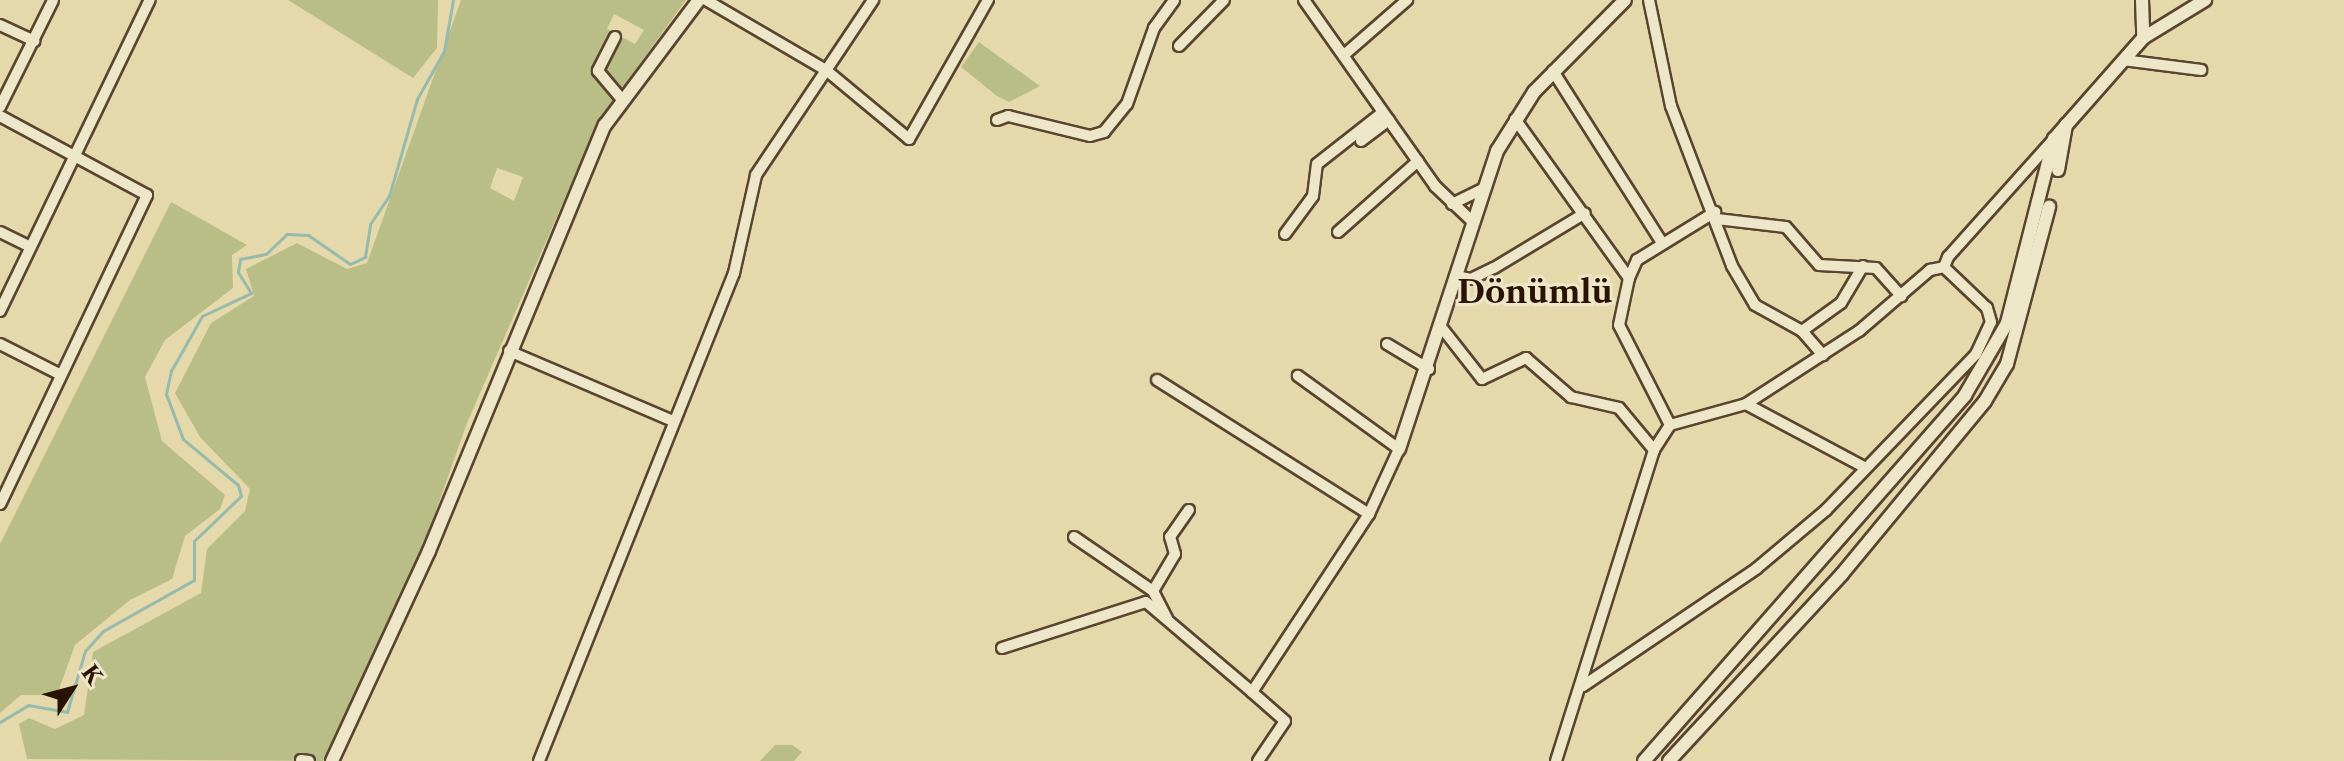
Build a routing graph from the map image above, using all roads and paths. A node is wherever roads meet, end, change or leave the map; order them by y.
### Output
1 (53, 0) edge
2 (150, 0) edge
3 (699, 0) edge
4 (706, 0) edge
5 (873, 0) edge
6 (988, 0) edge
7 (1174, 0) edge
8 (1224, 0) edge
9 (1304, 0) edge
10 (1407, 0) edge
11 (1625, 0) edge
12 (1649, 0) edge
13 (2142, 0) edge
14 (2205, 0) edge
15 (2145, 14) junction
16 (0, 25) edge
17 (2161, 28) junction
18 (615, 37) dead end
19 (2143, 38) junction
20 (34, 41) junction
21 (1179, 46) dead end
22 (1344, 55) junction
23 (2123, 60) junction
24 (826, 70) junction
25 (2201, 70) dead end
26 (1553, 71) junction
27 (620, 97) junction
28 (0, 107) edge
29 (0, 116) edge
30 (1386, 116) junction
31 (1515, 119) junction
32 (997, 120) dead end
33 (2066, 125) junction
34 (2054, 139) junction
35 (1361, 141) dead end
36 (74, 154) junction
37 (1418, 161) junction
38 (1483, 189) junction
39 (1452, 204) junction
40 (1585, 213) junction
41 (1716, 216) junction
42 (1472, 221) junction
43 (0, 232) edge
44 (1338, 232) dead end
45 (1285, 234) dead end
46 (1662, 243) junction
47 (31, 247) junction
48 (1863, 266) junction
49 (1944, 267) junction
50 (1456, 276) junction
51 (1629, 278) junction
52 (1901, 296) junction
53 (0, 311) edge
54 (1442, 328) junction
55 (1802, 331) junction
56 (0, 344) edge
57 (1387, 344) dead end
58 (509, 351) junction
59 (1823, 355) junction
60 (1429, 369) junction
61 (61, 375) junction
62 (1298, 376) dead end
63 (1157, 380) dead end
64 (1746, 404) junction
65 (673, 421) junction
66 (1670, 425) junction
67 (1399, 449) junction
68 (1654, 450) junction
69 (1864, 467) junction
70 (0, 504) edge
71 (1189, 510) dead end
72 (1369, 514) junction
73 (1074, 537) dead end
74 (1153, 591) junction
75 (1168, 621) junction
76 (1002, 648) dead end
77 (1583, 686) junction
78 (1252, 692) junction
79 (332, 761) edge
80 (539, 761) edge
81 (1258, 761) edge
82 (1556, 761) edge
83 (1644, 761) edge
84 (1669, 761) edge

1 - 20 street
2 - 36 street
3 - 27 street
4 - 24 street
5 - 24 street
6 - 24 street
7 - 32 street
8 - 21 street
9 - 22 street
10 - 22 street
11 - 26 street
12 - 41 street
13 - 15 street
14 - 17 street
15 - 17 street
15 - 19 street
16 - 20 street
17 - 19 street
18 - 27 street
19 - 23 street
20 - 28 street
22 - 30 street
23 - 25 street
23 - 33 street
24 - 65 street
26 - 31 street
26 - 46 street
27 - 58 street
29 - 36 street
30 - 35 street
30 - 37 street
30 - 45 street
31 - 38 street
31 - 40 street
33 - 34 street
33 - 84 street
34 - 49 street
34 - 83 street
36 - 47 street
36 - 61 street
37 - 39 street
37 - 44 street
38 - 39 street
38 - 42 street
39 - 42 street
40 - 50 street
40 - 51 street
41 - 46 street
41 - 48 street
41 - 55 street
42 - 50 street
43 - 47 street
46 - 51 street
47 - 53 street
48 - 52 street
48 - 55 street
49 - 52 street
49 - 69 street
50 - 54 street
51 - 66 street
52 - 59 street
54 - 60 street
54 - 68 street
55 - 59 street
56 - 61 street
57 - 60 street
58 - 65 street
58 - 79 street
59 - 64 street
60 - 67 street
61 - 70 street
62 - 67 street
63 - 72 street
64 - 66 street
64 - 69 street
65 - 80 street
66 - 68 street
67 - 72 street
68 - 77 street
69 - 77 street
71 - 74 street
72 - 78 street
73 - 74 street
74 - 75 street
75 - 76 street
75 - 78 street
77 - 82 street
78 - 81 street

